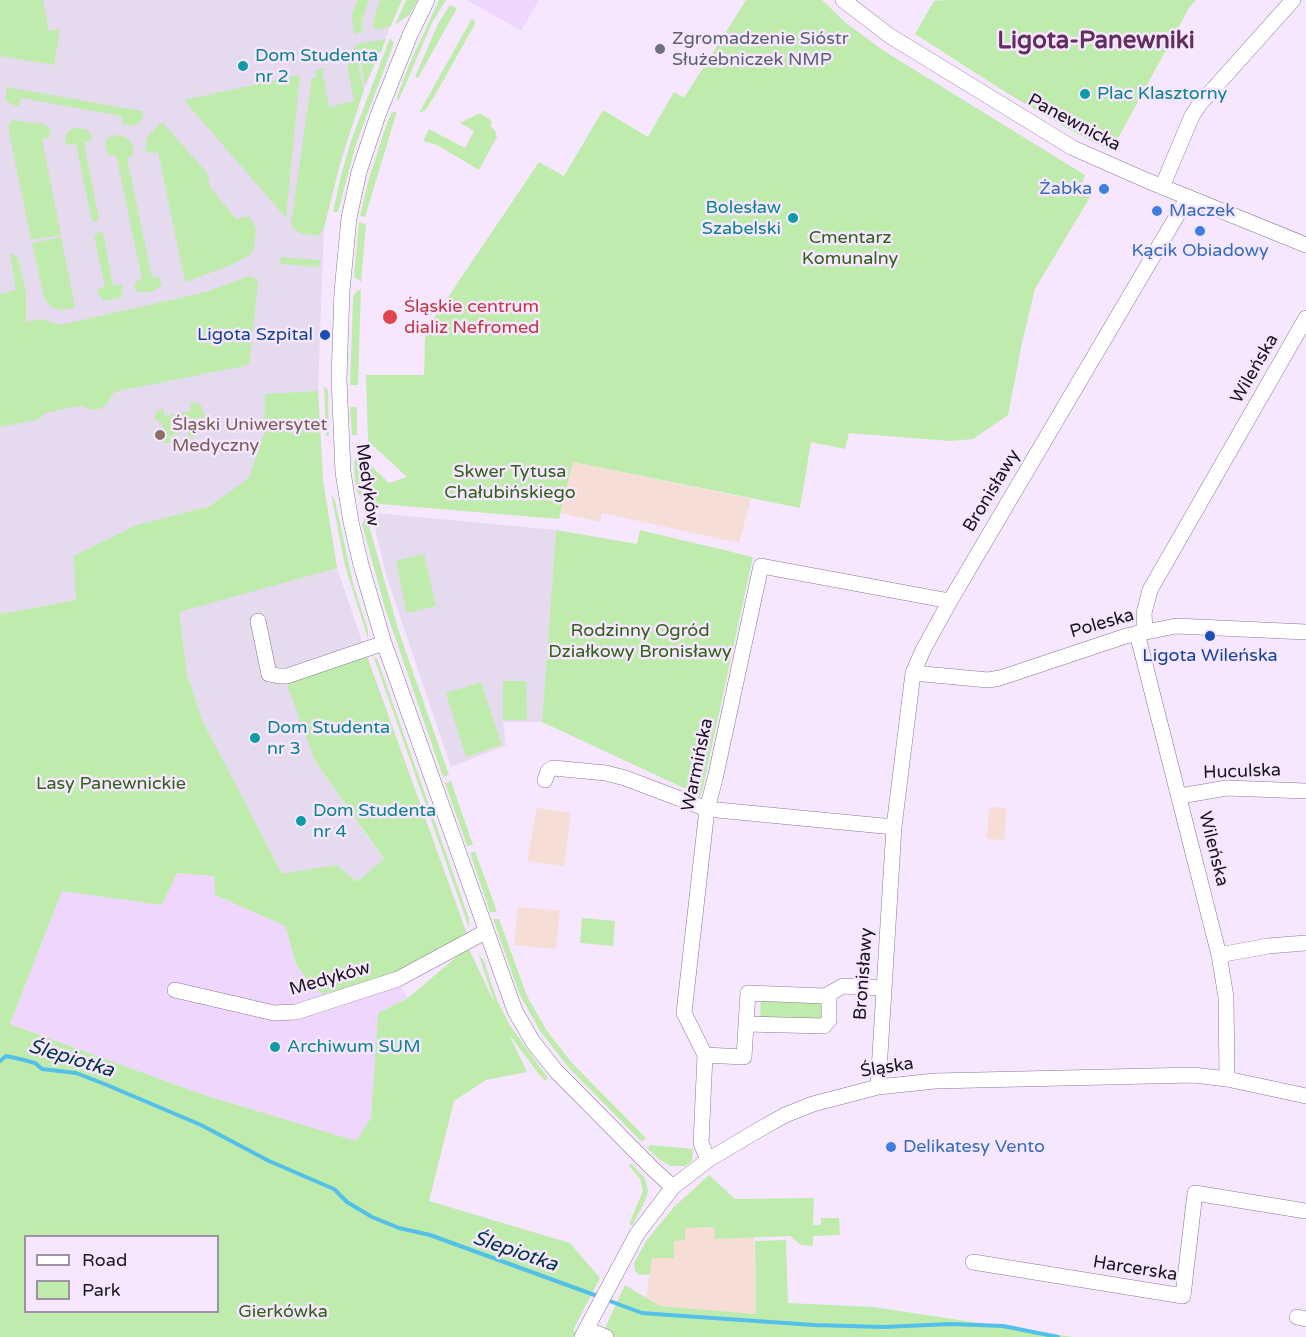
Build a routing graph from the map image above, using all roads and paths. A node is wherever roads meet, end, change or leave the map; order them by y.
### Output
1 (427, 0) edge
2 (843, 0) edge
3 (1293, 0) edge
4 (1162, 187) junction
5 (1188, 197) junction
6 (1306, 245) edge
7 (1306, 318) edge
8 (950, 601) junction
9 (258, 621) dead end
10 (1141, 632) junction
11 (1306, 632) edge
12 (384, 643) junction
13 (913, 673) junction
14 (544, 780) dead end
15 (1306, 791) edge
16 (1180, 795) junction
17 (707, 809) junction
18 (894, 827) junction
19 (485, 932) junction
20 (1306, 943) edge
21 (1219, 955) junction
22 (882, 988) junction
23 (175, 990) dead end
24 (829, 995) junction
25 (746, 1024) junction
26 (705, 1055) junction
27 (1227, 1079) junction
28 (878, 1087) junction
29 (1306, 1096) edge
30 (708, 1160) junction
31 (673, 1187) junction
32 (1306, 1211) edge
33 (973, 1262) dead end
34 (584, 1333) edge
35 (606, 1337) edge

1 - 12 street, Medyków
2 - 4 street, Panewnicka
3 - 4 street
4 - 5 street, Panewnicka
5 - 6 street, Panewnicka
5 - 8 street, Bronisławy
7 - 10 street, Wileńska
8 - 13 street, Bronisławy
8 - 17 street, Warmińska
9 - 12 street
10 - 11 street, Poleska
10 - 13 street, Poleska
10 - 16 street, Wileńska
12 - 19 street, Medyków
13 - 18 street, Bronisławy
14 - 17 street
15 - 16 street, Huculska
16 - 21 street, Wileńska
17 - 18 street
17 - 26 street, Warmińska
18 - 22 street, Bronisławy
19 - 23 street, Medyków
19 - 31 street, Medyków
20 - 21 street
21 - 27 street, Wileńska
22 - 24 street
22 - 28 street, Bronisławy
24 - 25 street
24 - 25 street
25 - 26 street
26 - 30 street, Warmińska
27 - 28 street, Śląska
27 - 29 street, Śląska
28 - 30 street, Śląska
30 - 31 street, Śląska
31 - 34 street, Śląska
32 - 33 street, Harcerska
34 - 35 street

